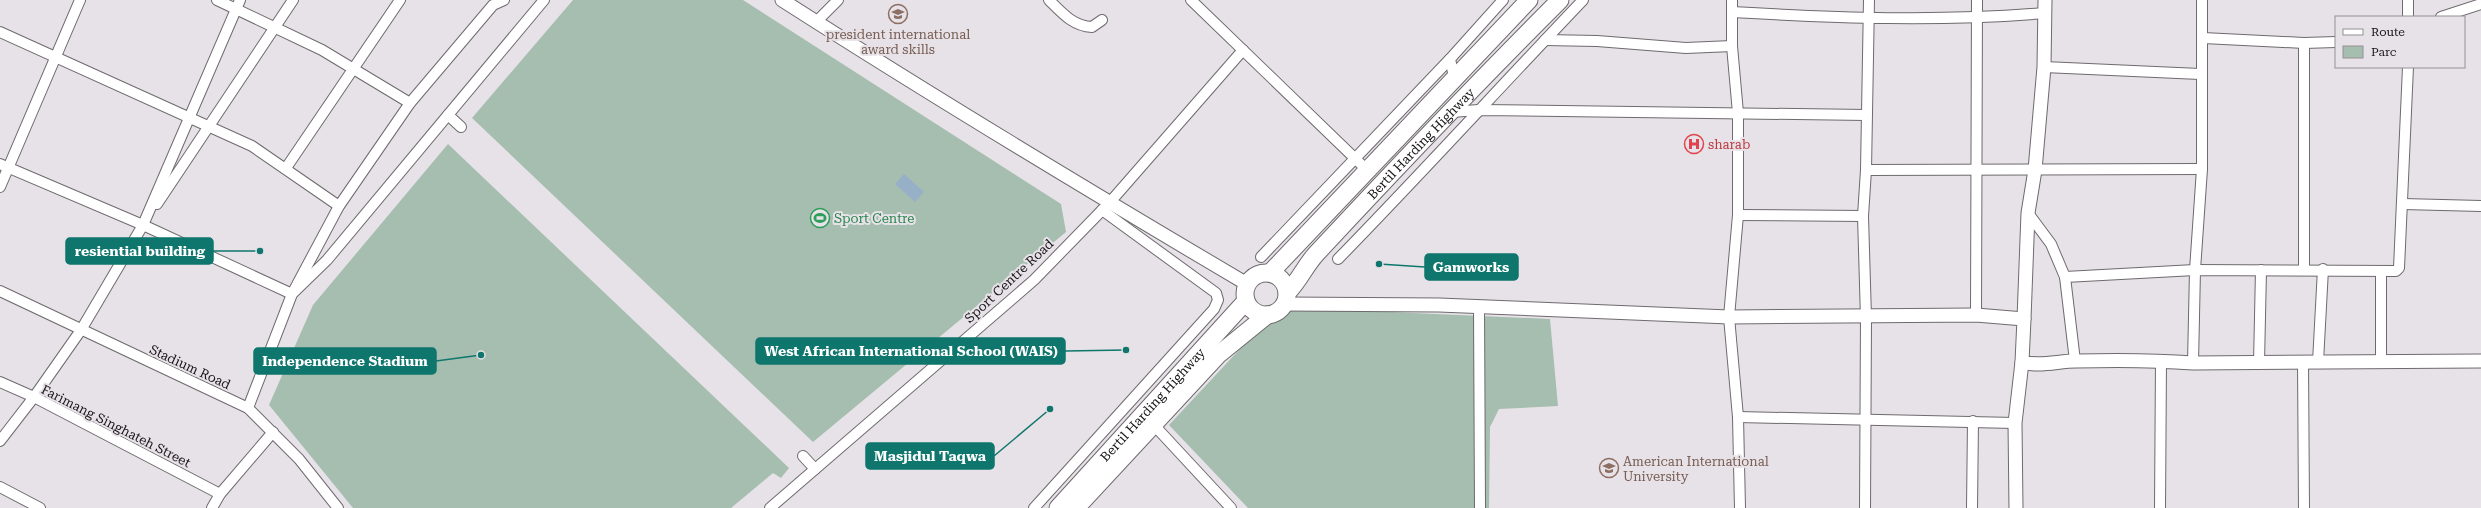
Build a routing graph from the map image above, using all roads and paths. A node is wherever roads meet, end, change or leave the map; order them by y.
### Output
1 (80, 0) edge
2 (217, 0) edge
3 (293, 0) edge
4 (400, 0) edge
5 (504, 0) edge
6 (544, 0) edge
7 (782, 0) edge
8 (838, 0) edge
9 (1049, 0) edge
10 (1191, 0) edge
11 (1503, 0) edge
12 (1529, 0) edge
13 (1560, 0) edge
14 (1583, 0) edge
15 (1732, 0) edge
16 (1868, 0) edge
17 (1977, 0) edge
18 (2045, 0) edge
19 (2202, 0) edge
20 (2408, 0) edge
21 (489, 3) edge
22 (238, 4) edge
23 (2481, 4) edge
24 (1732, 12) junction
25 (2045, 13) junction
26 (2408, 16) edge
27 (2444, 16) edge
28 (1868, 19) junction
29 (1976, 19) junction
30 (1102, 20) dead end
31 (816, 22) junction
32 (275, 28) junction
33 (0, 32) edge
34 (2202, 38) junction
35 (1545, 40) junction
36 (2335, 42) edge
37 (2304, 43) junction
38 (1732, 46) junction
39 (1243, 50) junction
40 (55, 58) junction
41 (1450, 59) junction
42 (2044, 67) junction
43 (352, 68) junction
44 (2408, 68) edge
45 (2200, 74) junction
46 (1454, 77) junction
47 (410, 103) junction
48 (1479, 110) junction
49 (1449, 112) junction
50 (1738, 113) junction
51 (448, 115) junction
52 (1866, 115) junction
53 (189, 119) junction
54 (208, 127) junction
55 (461, 128) dead end
56 (1354, 158) junction
57 (4, 166) edge
58 (286, 168) junction
59 (2202, 168) junction
60 (1977, 169) junction
61 (1367, 170) junction
62 (1866, 170) junction
63 (2036, 170) junction
64 (0, 187) edge
65 (2403, 204) junction
66 (339, 206) junction
67 (1106, 206) junction
68 (2481, 206) edge
69 (2028, 213) junction
70 (1738, 216) junction
71 (1863, 216) junction
72 (143, 225) junction
73 (1261, 257) dead end
74 (1338, 259) dead end
75 (2304, 269) junction
76 (2323, 269) junction
77 (2195, 270) junction
78 (2261, 270) junction
79 (2381, 272) junction
80 (1270, 273) junction
81 (2065, 277) junction
82 (0, 291) edge
83 (1246, 293) junction
84 (292, 294) junction
85 (1286, 298) junction
86 (1479, 307) junction
87 (1267, 315) junction
88 (1976, 315) junction
89 (1729, 317) junction
90 (1866, 318) junction
91 (2024, 320) junction
92 (81, 330) junction
93 (2075, 361) junction
94 (2161, 361) junction
95 (2481, 361) edge
96 (2022, 362) junction
97 (2304, 362) junction
98 (2318, 362) junction
99 (2381, 362) junction
100 (2259, 363) junction
101 (2193, 364) junction
102 (0, 382) edge
103 (34, 398) junction
104 (248, 408) junction
105 (1738, 417) junction
106 (1867, 418) junction
107 (1973, 421) junction
108 (2015, 423) junction
109 (1153, 424) junction
110 (273, 432) junction
111 (0, 441) edge
112 (803, 456) dead end
113 (815, 468) junction
114 (0, 487) edge
115 (220, 494) junction
116 (40, 508) edge
117 (212, 508) edge
118 (338, 508) edge
119 (770, 508) edge
120 (1034, 508) edge
121 (1058, 508) edge
122 (1076, 508) edge
123 (1231, 508) edge
124 (1480, 508) edge
125 (1740, 508) edge
126 (1865, 508) edge
127 (1972, 508) edge
128 (2016, 508) edge
129 (2160, 508) edge
130 (2305, 508) edge

1 - 40 street
2 - 22 street
3 - 32 street
4 - 43 street
5 - 21 street
6 - 51 street
7 - 31 street
8 - 31 street
9 - 30 street
10 - 39 street
11 - 41 street
12 - 46 main road, Bertil Harding Highway
13 - 49 main road, Bertil Harding Highway
14 - 35 street
15 - 24 street
16 - 28 street
17 - 29 street
18 - 25 street
19 - 34 street
20 - 26 street
21 - 47 street
22 - 32 street
22 - 53 street
23 - 27 street
24 - 28 street
24 - 38 street
25 - 29 street
25 - 42 street
28 - 29 street
28 - 52 street
29 - 60 street
31 - 67 street
32 - 43 street
32 - 54 street
33 - 40 street
34 - 37 street
34 - 45 street
35 - 38 street
35 - 48 street
36 - 37 street
37 - 75 street
38 - 50 street
39 - 56 street
39 - 67 street, Sport Centre Road
40 - 53 street
40 - 57 street
41 - 46 street
41 - 56 street
42 - 45 street
42 - 63 street
43 - 47 street
43 - 58 street
44 - 65 street
45 - 59 street
46 - 61 main road, Bertil Harding Highway
47 - 66 street
48 - 49 street
48 - 50 street
48 - 74 street
49 - 85 main road, Bertil Harding Highway
50 - 52 street
50 - 70 street
51 - 55 street
51 - 84 street
52 - 62 street
53 - 54 street
53 - 72 street
54 - 58 street
54 - 72 street
56 - 61 street
56 - 73 street
57 - 64 street
57 - 72 street
58 - 66 street
59 - 63 street
59 - 77 street
60 - 62 street
60 - 63 street
60 - 88 street
61 - 80 main road, Bertil Harding Highway
62 - 71 street
63 - 69 street
65 - 68 street
65 - 79 street
66 - 84 street
67 - 83 street
67 - 113 street, Sport Centre Road
67 - 120 street
69 - 81 street
69 - 91 street
70 - 71 street
70 - 89 street
71 - 90 street
72 - 84 street
72 - 92 street
75 - 76 street
75 - 78 street
76 - 79 street
76 - 98 street
77 - 78 street
77 - 81 street
77 - 101 street
78 - 100 street
79 - 99 street
80 - 83 main road
80 - 85 main road
81 - 93 street
82 - 92 street, Stadium Road
83 - 87 main road
83 - 121 main road, Bertil Harding Highway
84 - 104 street
85 - 86 street
85 - 87 main road
86 - 89 street
86 - 124 street
87 - 109 main road, Bertil Harding Highway
88 - 90 street
88 - 91 street
89 - 90 street
89 - 105 street
90 - 106 street
91 - 96 street
92 - 103 street
92 - 104 street, Stadium Road
93 - 94 street
93 - 96 street
94 - 101 street
94 - 129 street
95 - 99 street
96 - 108 street
97 - 98 street
97 - 100 street
97 - 130 street
98 - 99 street
100 - 101 street
102 - 103 street, Farimang Singhateh Street
103 - 111 street
103 - 115 street, Farimang Singhateh Street
104 - 110 street, Stadium Road
105 - 106 street
105 - 125 street
106 - 107 street
106 - 126 street
107 - 108 street
107 - 127 street
108 - 128 street
109 - 122 main road, Bertil Harding Highway
109 - 123 street
110 - 115 street
110 - 118 street, Stadium Road
112 - 113 street
113 - 119 street, Sport Centre Road
114 - 116 street
115 - 117 street

